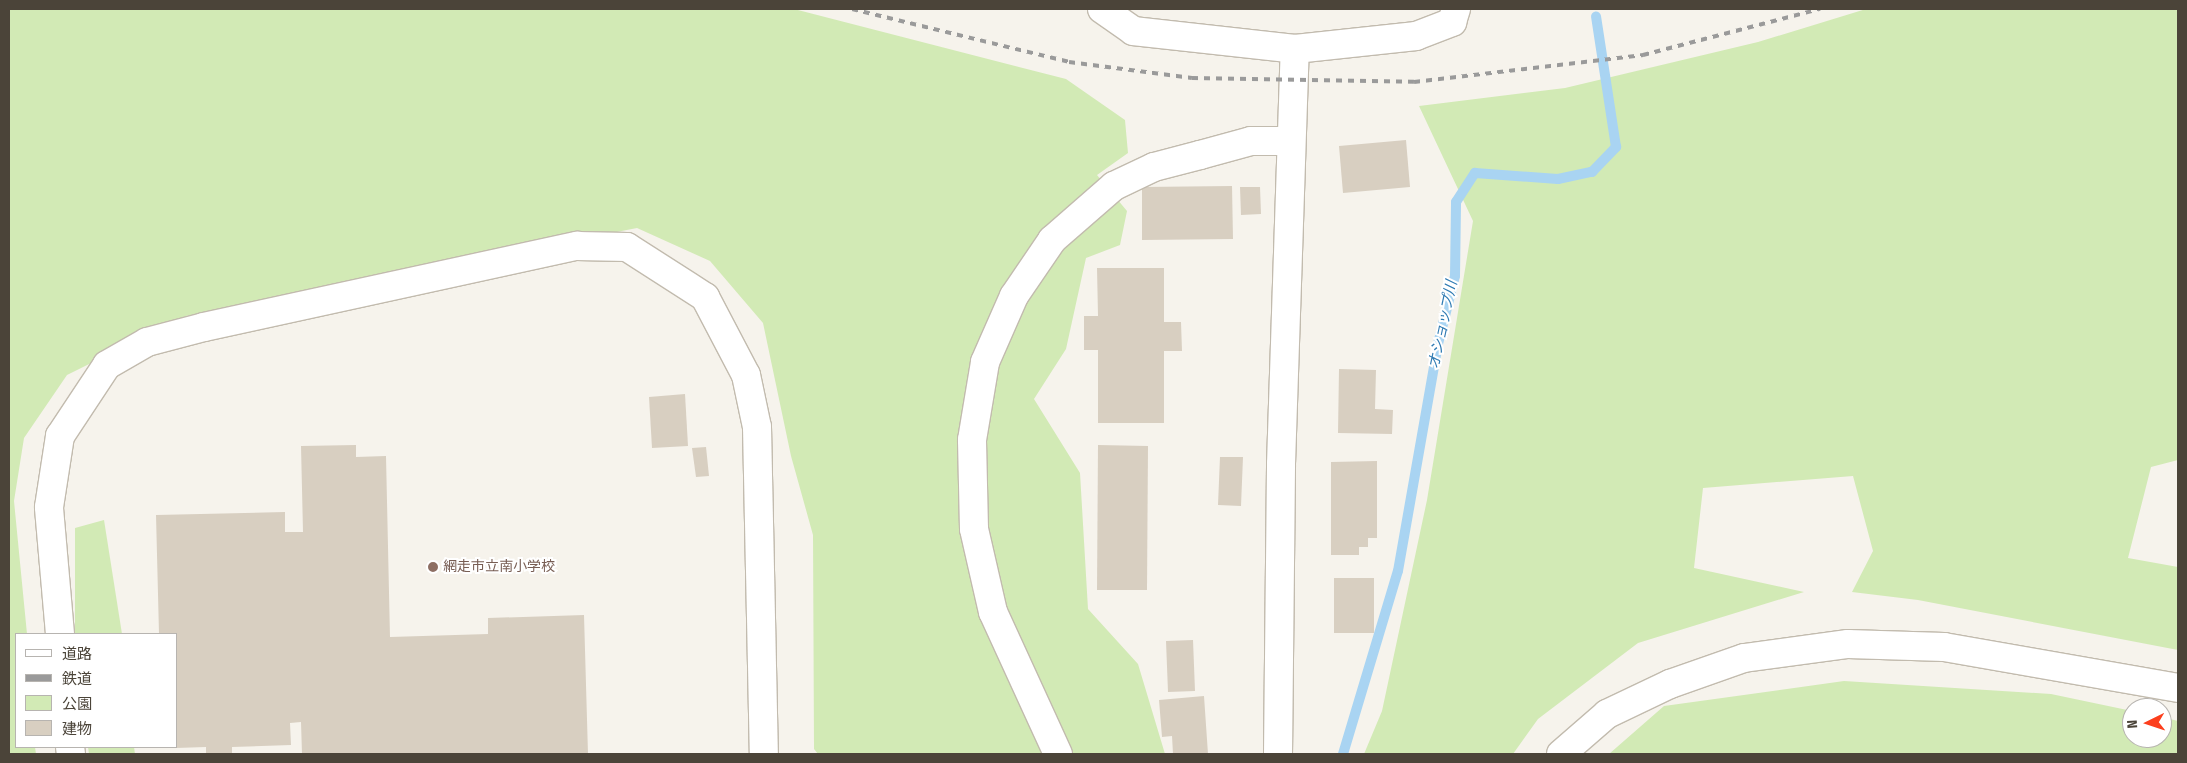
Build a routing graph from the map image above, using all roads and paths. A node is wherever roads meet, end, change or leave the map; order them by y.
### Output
1 (1102, 9) edge
2 (1456, 9) edge
3 (1295, 49) junction
4 (1289, 141) junction
5 (60, 633) edge
6 (2178, 688) edge
7 (764, 754) edge
8 (1058, 754) edge
9 (1278, 754) edge
10 (1561, 754) edge

1 - 3 street
2 - 3 street
3 - 4 street
4 - 8 street
4 - 9 street
5 - 7 street
6 - 10 street

